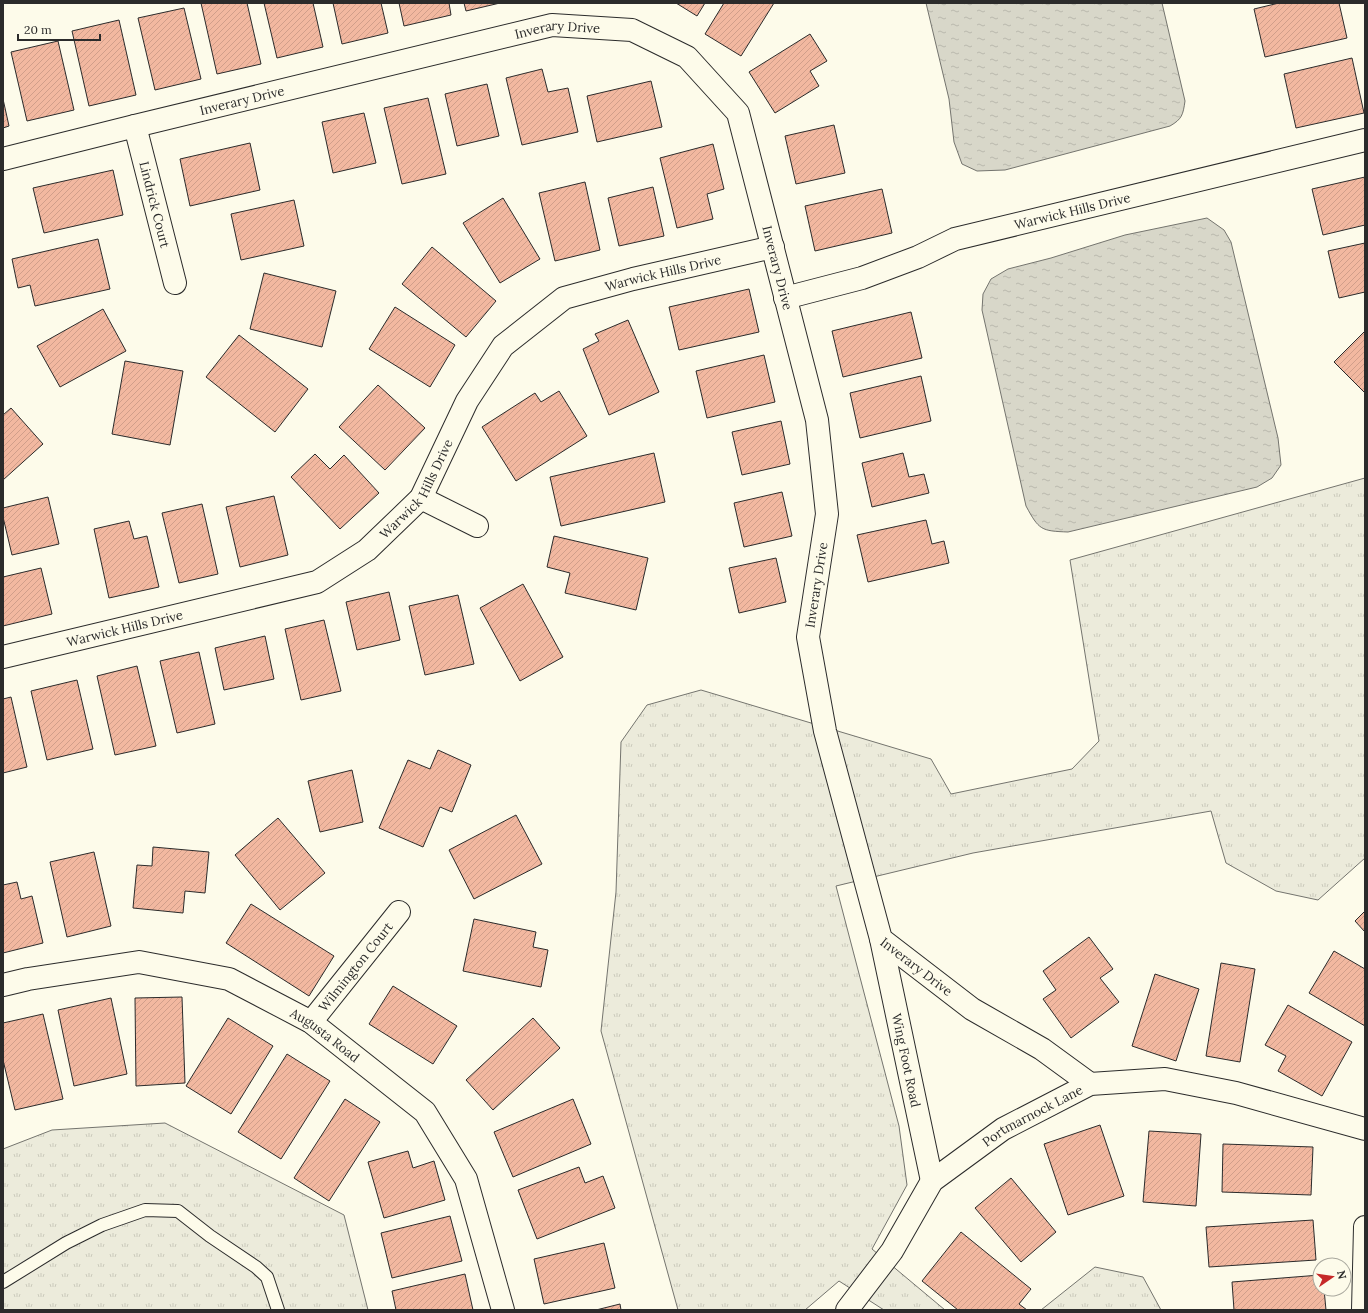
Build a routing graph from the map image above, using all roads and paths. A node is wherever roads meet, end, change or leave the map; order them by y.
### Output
1 (135, 126) junction
2 (1365, 140) edge
3 (3, 159) edge
4 (773, 247) junction
5 (175, 283) dead end
6 (785, 298) junction
7 (421, 498) junction
8 (477, 526) dead end
9 (3, 657) edge
10 (399, 912) dead end
11 (881, 939) junction
12 (3, 984) edge
13 (311, 1022) junction
14 (1090, 1084) junction
15 (1365, 1129) edge
16 (932, 1181) junction
17 (1365, 1227) edge
18 (3, 1282) edge
19 (278, 1310) edge
20 (503, 1310) edge
21 (846, 1310) edge
22 (1363, 1310) edge

1 - 3 street, Inverary Drive
1 - 4 street, Inverary Drive
1 - 5 street, Lindrick Court
2 - 6 street, Warwick Hills Drive
4 - 6 street, Inverary Drive
4 - 7 street, Warwick Hills Drive
6 - 11 street, Inverary Drive
7 - 8 street
7 - 9 street, Warwick Hills Drive
10 - 13 street, Wilmington Court
11 - 14 street, Inverary Drive
11 - 16 street, Wing Foot Road
12 - 13 street, Augusta Road
13 - 20 street, Augusta Road
14 - 15 street, Portmarnock Lane
14 - 16 street, Portmarnock Lane
16 - 21 street, Portmarnock Lane
17 - 22 street
18 - 19 lane

